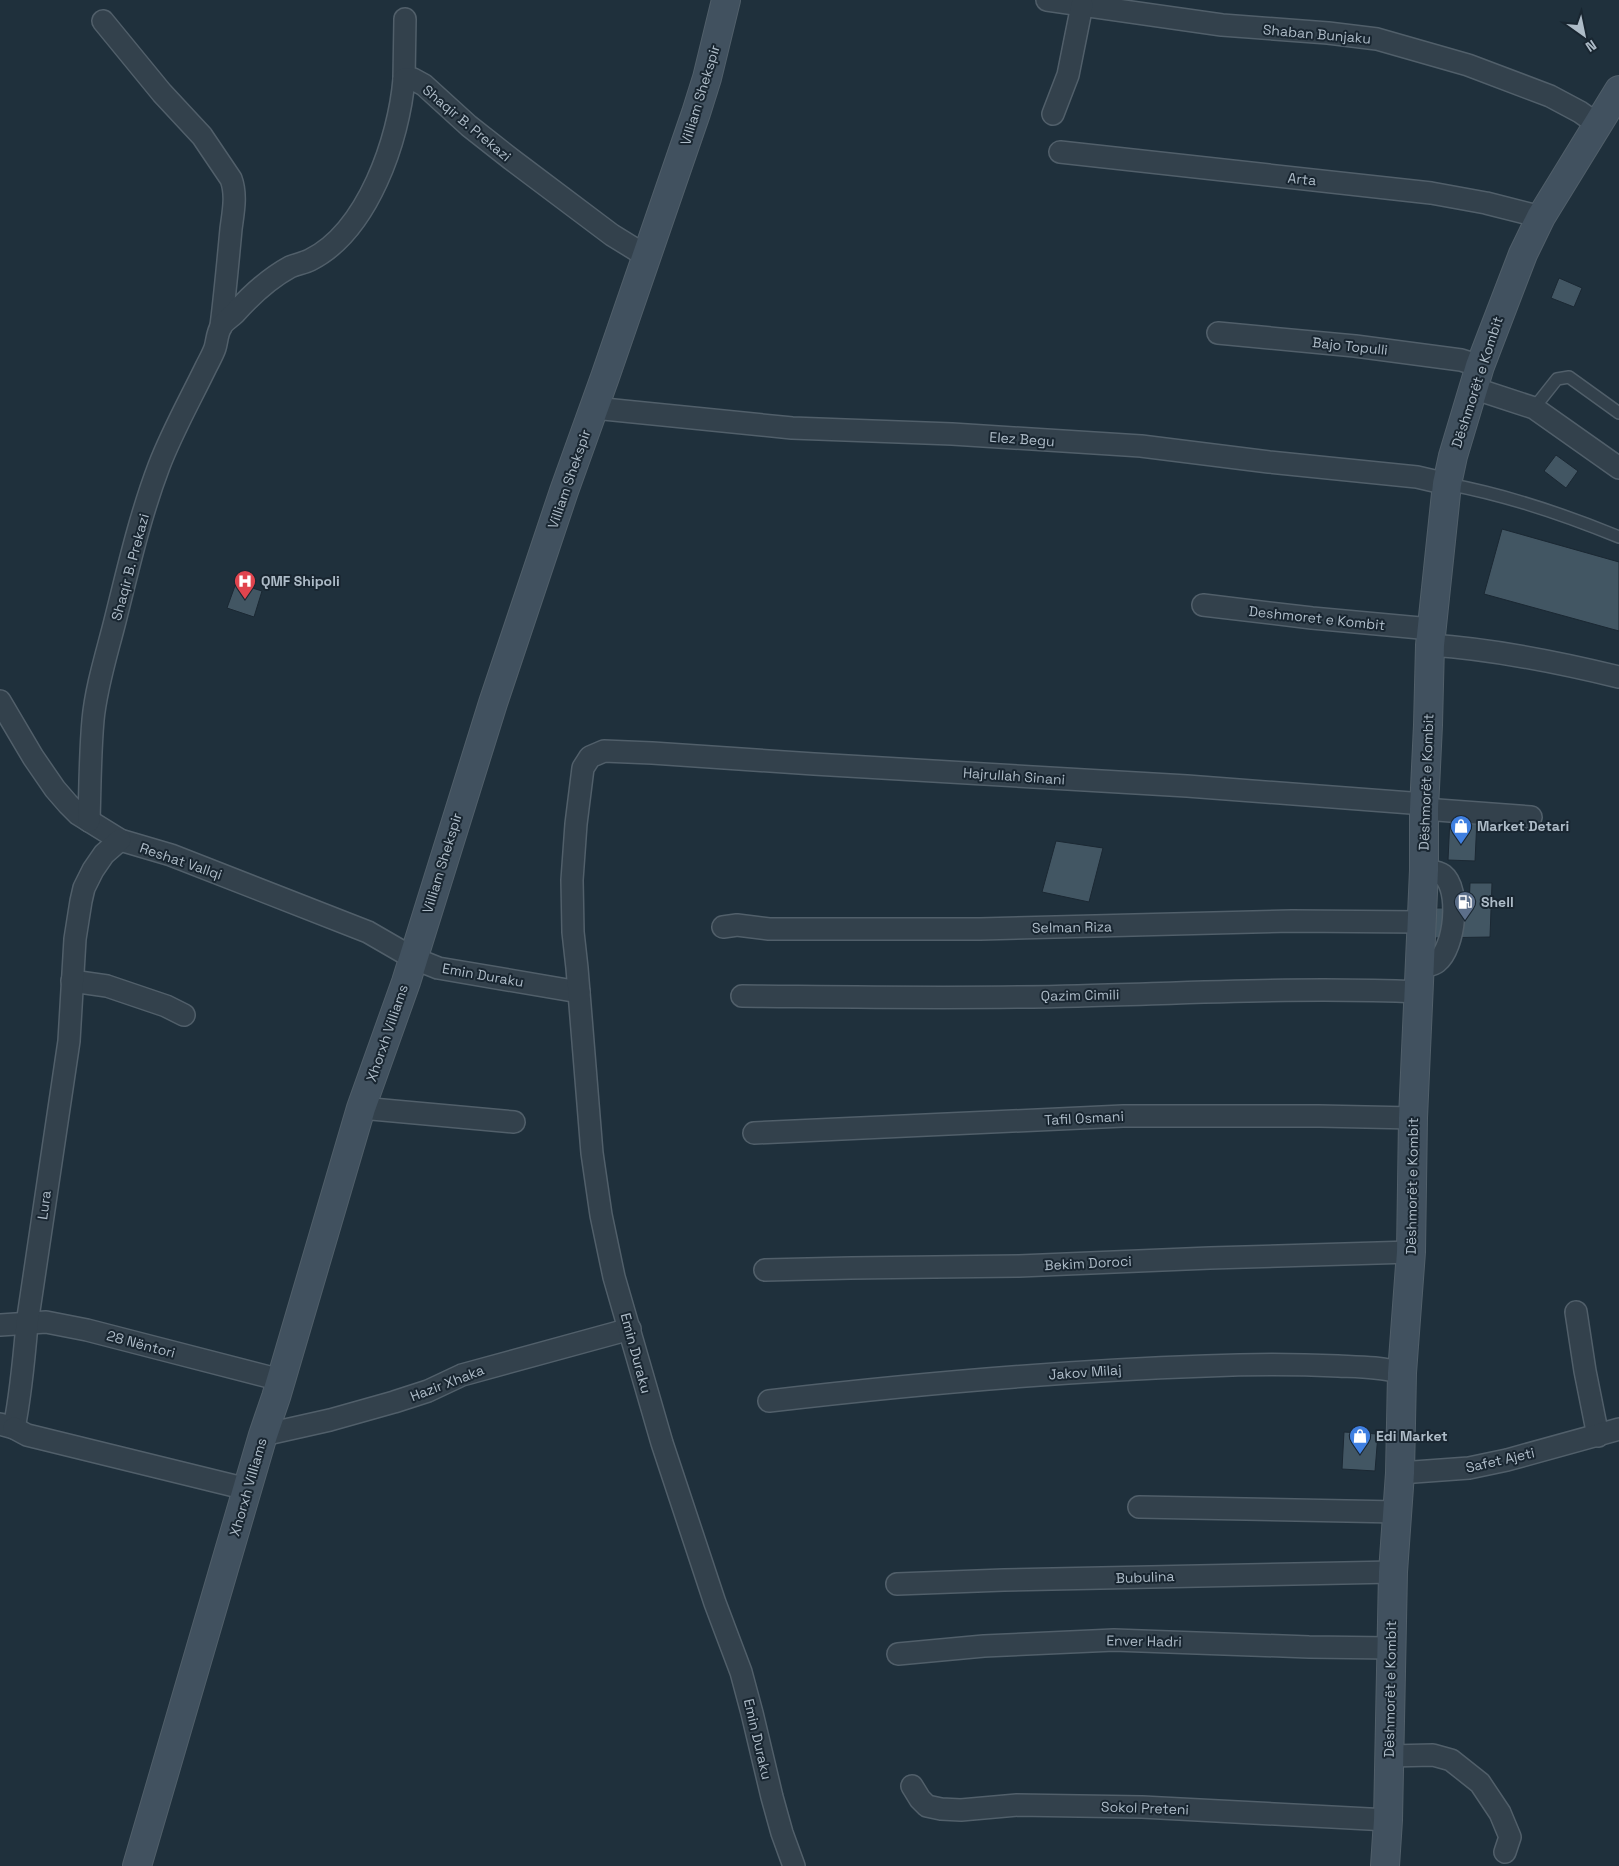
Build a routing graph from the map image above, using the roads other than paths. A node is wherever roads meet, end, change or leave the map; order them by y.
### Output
1 (726, 0) edge
2 (1047, 0) edge
3 (1082, 5) junction
4 (405, 19) dead end
5 (103, 21) dead end
6 (404, 79) junction
7 (1619, 90) edge
8 (1053, 114) dead end
9 (1597, 124) junction
10 (1060, 152) dead end
11 (1541, 217) junction
12 (646, 256) junction
13 (221, 326) junction
14 (1218, 333) dead end
15 (1477, 377) junction
16 (594, 408) junction
17 (1534, 408) junction
18 (1619, 413) edge
19 (1619, 468) edge
20 (1448, 484) junction
21 (1619, 537) edge
22 (1203, 605) dead end
23 (1430, 637) junction
24 (1619, 677) edge
25 (0, 701) edge
26 (1424, 806) junction
27 (1531, 817) dead end
28 (89, 822) junction
29 (120, 840) junction
30 (1424, 870) junction
31 (1422, 922) junction
32 (723, 927) dead end
33 (413, 958) junction
34 (1419, 979) junction
35 (72, 981) junction
36 (579, 992) junction
37 (742, 996) dead end
38 (184, 1015) dead end
39 (361, 1108) junction
40 (1413, 1118) junction
41 (514, 1122) dead end
42 (754, 1133) dead end
43 (1411, 1252) junction
44 (765, 1270) dead end
45 (1576, 1312) dead end
46 (27, 1324) junction
47 (0, 1325) edge
48 (630, 1329) junction
49 (1402, 1373) junction
50 (280, 1380) junction
51 (769, 1401) dead end
52 (812, 1407) dead end
53 (7, 1426) edge
54 (1619, 1429) edge
55 (263, 1435) junction
56 (1598, 1436) junction
57 (1400, 1473) junction
58 (247, 1489) junction
59 (1139, 1506) dead end
60 (1398, 1512) junction
61 (1393, 1572) junction
62 (897, 1584) dead end
63 (1391, 1648) junction
64 (898, 1654) dead end
65 (1389, 1756) junction
66 (912, 1786) dead end
67 (1388, 1820) junction
68 (1505, 1852) dead end
69 (137, 1866) edge
70 (794, 1866) edge
71 (1385, 1866) edge

1 - 12 street, Villiam Shekspir
2 - 3 street, Shaban Bunjaku
3 - 8 street
3 - 9 street, Shaban Bunjaku
4 - 6 street
5 - 13 street, Shaqir B. Prekazi
6 - 12 street, Shaqir B. Prekazi
6 - 13 street, Shaqir B. Prekazi
7 - 9 street, Dëshmorët e Kombit
9 - 11 street, Dëshmorët e Kombit
10 - 11 street, Arta
11 - 15 street, Dëshmorët e Kombit
12 - 16 street, Villiam Shekspir
13 - 28 street, Shaqir B. Prekazi
14 - 15 street, Bajo Topulli
15 - 17 street, Bajo Topulli
15 - 20 street, Dëshmorët e Kombit
16 - 20 street, Elez Begu
16 - 33 street, Villiam Shekspir
17 - 18 lane
17 - 19 street, Bajo Topulli
20 - 21 lane
20 - 23 street, Dëshmorët e Kombit
22 - 23 street, Deshmoret e Kombit
23 - 24 street, Deshmoret e Kombit
23 - 26 street, Dëshmorët e Kombit
25 - 28 street, Reshat Vallqi
26 - 27 street
26 - 30 street, Dëshmorët e Kombit
26 - 36 street, Hajrullah Sinani
28 - 29 street, Reshat Vallqi
29 - 33 street, Reshat Vallqi
29 - 35 street, Lura
30 - 31 street, Dëshmorët e Kombit
30 - 34 street
31 - 32 street, Selman Riza
31 - 34 street, Dëshmorët e Kombit
33 - 36 street, Emin Duraku
33 - 39 street, Xhorxh Villiams
34 - 37 street, Qazim Cimili
34 - 40 street, Dëshmorët e Kombit
35 - 38 street
35 - 46 street, Lura
36 - 48 street, Emin Duraku
39 - 41 street
39 - 50 street, Xhorxh Villiams
40 - 42 street, Tafil Osmani
40 - 43 street, Dëshmorët e Kombit
43 - 44 street, Bekim Doroci
43 - 49 street, Dëshmorët e Kombit
45 - 56 street
46 - 47 street, 28 Nëntori
46 - 50 street, 28 Nëntori
46 - 53 street, Lura
48 - 55 street, Hazir Xhaka
48 - 70 street, Emin Duraku
49 - 51 street, Jakov Milaj
49 - 52 street
49 - 57 street, Dëshmorët e Kombit
50 - 55 street, Xhorxh Villiams
53 - 58 street, Lura
54 - 56 street, Safet Ajeti
55 - 58 street, Xhorxh Villiams
56 - 57 street, Safet Ajeti
57 - 60 street, Dëshmorët e Kombit
58 - 69 street, Xhorxh Villiams
59 - 60 street
60 - 61 street, Dëshmorët e Kombit
61 - 62 street, Bubulina
61 - 63 street, Dëshmorët e Kombit
63 - 64 street, Enver Hadri
63 - 65 street, Dëshmorët e Kombit
65 - 67 street, Dëshmorët e Kombit
65 - 68 street
66 - 67 street, Sokol Preteni
67 - 71 street, Dëshmorët e Kombit

